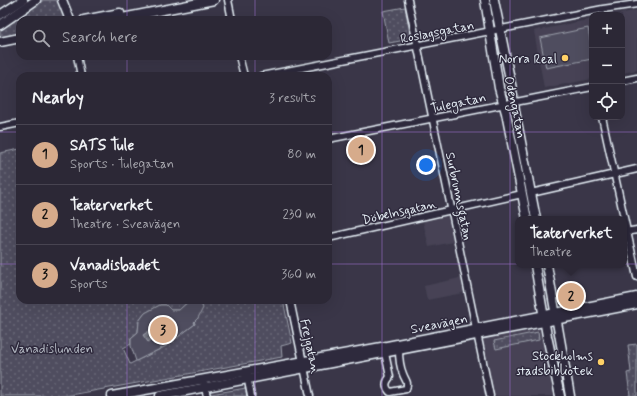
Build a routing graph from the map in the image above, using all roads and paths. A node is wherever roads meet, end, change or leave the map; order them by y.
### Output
1 (23, 0) edge
2 (36, 0) edge
3 (62, 0) edge
4 (186, 0) edge
5 (214, 0) edge
6 (228, 0) edge
7 (408, 0) edge
8 (485, 0) edge
9 (494, 0) edge
10 (630, 0) edge
11 (12, 3) edge
12 (637, 4) edge
13 (613, 5) junction
14 (68, 13) edge
15 (0, 15) edge
16 (104, 16) edge
17 (132, 16) edge
18 (231, 16) edge
19 (0, 25) edge
20 (500, 30) junction
21 (490, 32) junction
22 (16, 39) edge
23 (0, 42) edge
24 (417, 46) junction
25 (78, 60) edge
26 (241, 60) edge
27 (80, 72) edge
28 (243, 72) edge
29 (282, 72) edge
30 (637, 78) edge
31 (625, 80) edge
32 (589, 88) edge
33 (514, 102) junction
34 (503, 104) junction
35 (432, 118) junction
36 (603, 120) edge
37 (16, 125) edge
38 (0, 127) edge
39 (332, 138) edge
40 (637, 169) edge
41 (615, 174) junction
42 (526, 193) junction
43 (452, 211) junction
44 (527, 216) edge
45 (535, 216) edge
46 (623, 216) edge
47 (637, 230) edge
48 (627, 232) edge
49 (627, 236) edge
50 (332, 237) edge
51 (536, 268) edge
52 (548, 268) edge
53 (637, 277) edge
54 (637, 297) edge
55 (291, 304) edge
56 (637, 304) edge
57 (556, 316) junction
58 (544, 318) junction
59 (476, 332) junction
60 (399, 350) junction
61 (385, 353) junction
62 (304, 365) junction
63 (247, 375) junction
64 (204, 383) junction
65 (133, 394) edge
66 (123, 395) edge
67 (112, 396) edge
68 (160, 396) edge
69 (207, 396) edge
70 (251, 396) edge
71 (310, 396) edge
72 (490, 396) edge
73 (560, 396) edge
74 (570, 396) edge

1 - 11 main road
2 - 19 main road
3 - 14 main road
4 - 16 main road
5 - 17 main road
6 - 18 street
7 - 24 street, Surbrunnsgatan
8 - 21 main road, Odengatan
9 - 20 main road, Odengatan
10 - 13 street, Roslagsgatan
11 - 15 main road
12 - 13 street, Roslagsgatan
13 - 20 street, Roslagsgatan
20 - 21 street, Roslagsgatan
20 - 33 main road, Odengatan
21 - 24 street, Roslagsgatan
21 - 34 main road, Odengatan
22 - 23 main road
24 - 29 street, Roslagsgatan
24 - 35 street, Surbrunnsgatan
25 - 27 street
26 - 28 street
30 - 31 street
32 - 33 street, Tulegatan
33 - 34 street, Tulegatan
33 - 42 main road, Odengatan
34 - 35 street, Tulegatan
34 - 42 main road, Odengatan
35 - 39 street, Tulegatan
35 - 43 street, Surbrunnsgatan
36 - 41 street
37 - 38 street
40 - 41 street, Döbelnsgatan
41 - 42 street, Döbelnsgatan
41 - 46 street
42 - 43 street, Döbelnsgatan
42 - 44 main road, Odengatan
42 - 45 main road, Odengatan
43 - 50 street, Döbelnsgatan
43 - 59 street, Surbrunnsgatan
47 - 48 street
49 - 53 street
51 - 58 main road
52 - 57 main road
54 - 57 main road, Sveavägen
55 - 62 street, Frejgatan
56 - 57 main road, Sveavägen
57 - 58 main road, Sveavägen
57 - 74 main road
58 - 59 main road, Sveavägen
58 - 73 main road
59 - 60 main road, Sveavägen
59 - 62 main road, Sveavägen
59 - 72 street, Surbrunnsgatan
60 - 61 main road, Sveavägen
60 - 61 street, Sveavägen
61 - 62 main road, Sveavägen
62 - 63 main road, Sveavägen
62 - 71 street, Frejgatan
63 - 64 main road, Sveavägen
63 - 70 street
64 - 65 main road, Sveavägen
64 - 68 main road, Sveavägen
64 - 69 street
65 - 66 main road, Sveavägen
66 - 67 main road, Sveavägen

